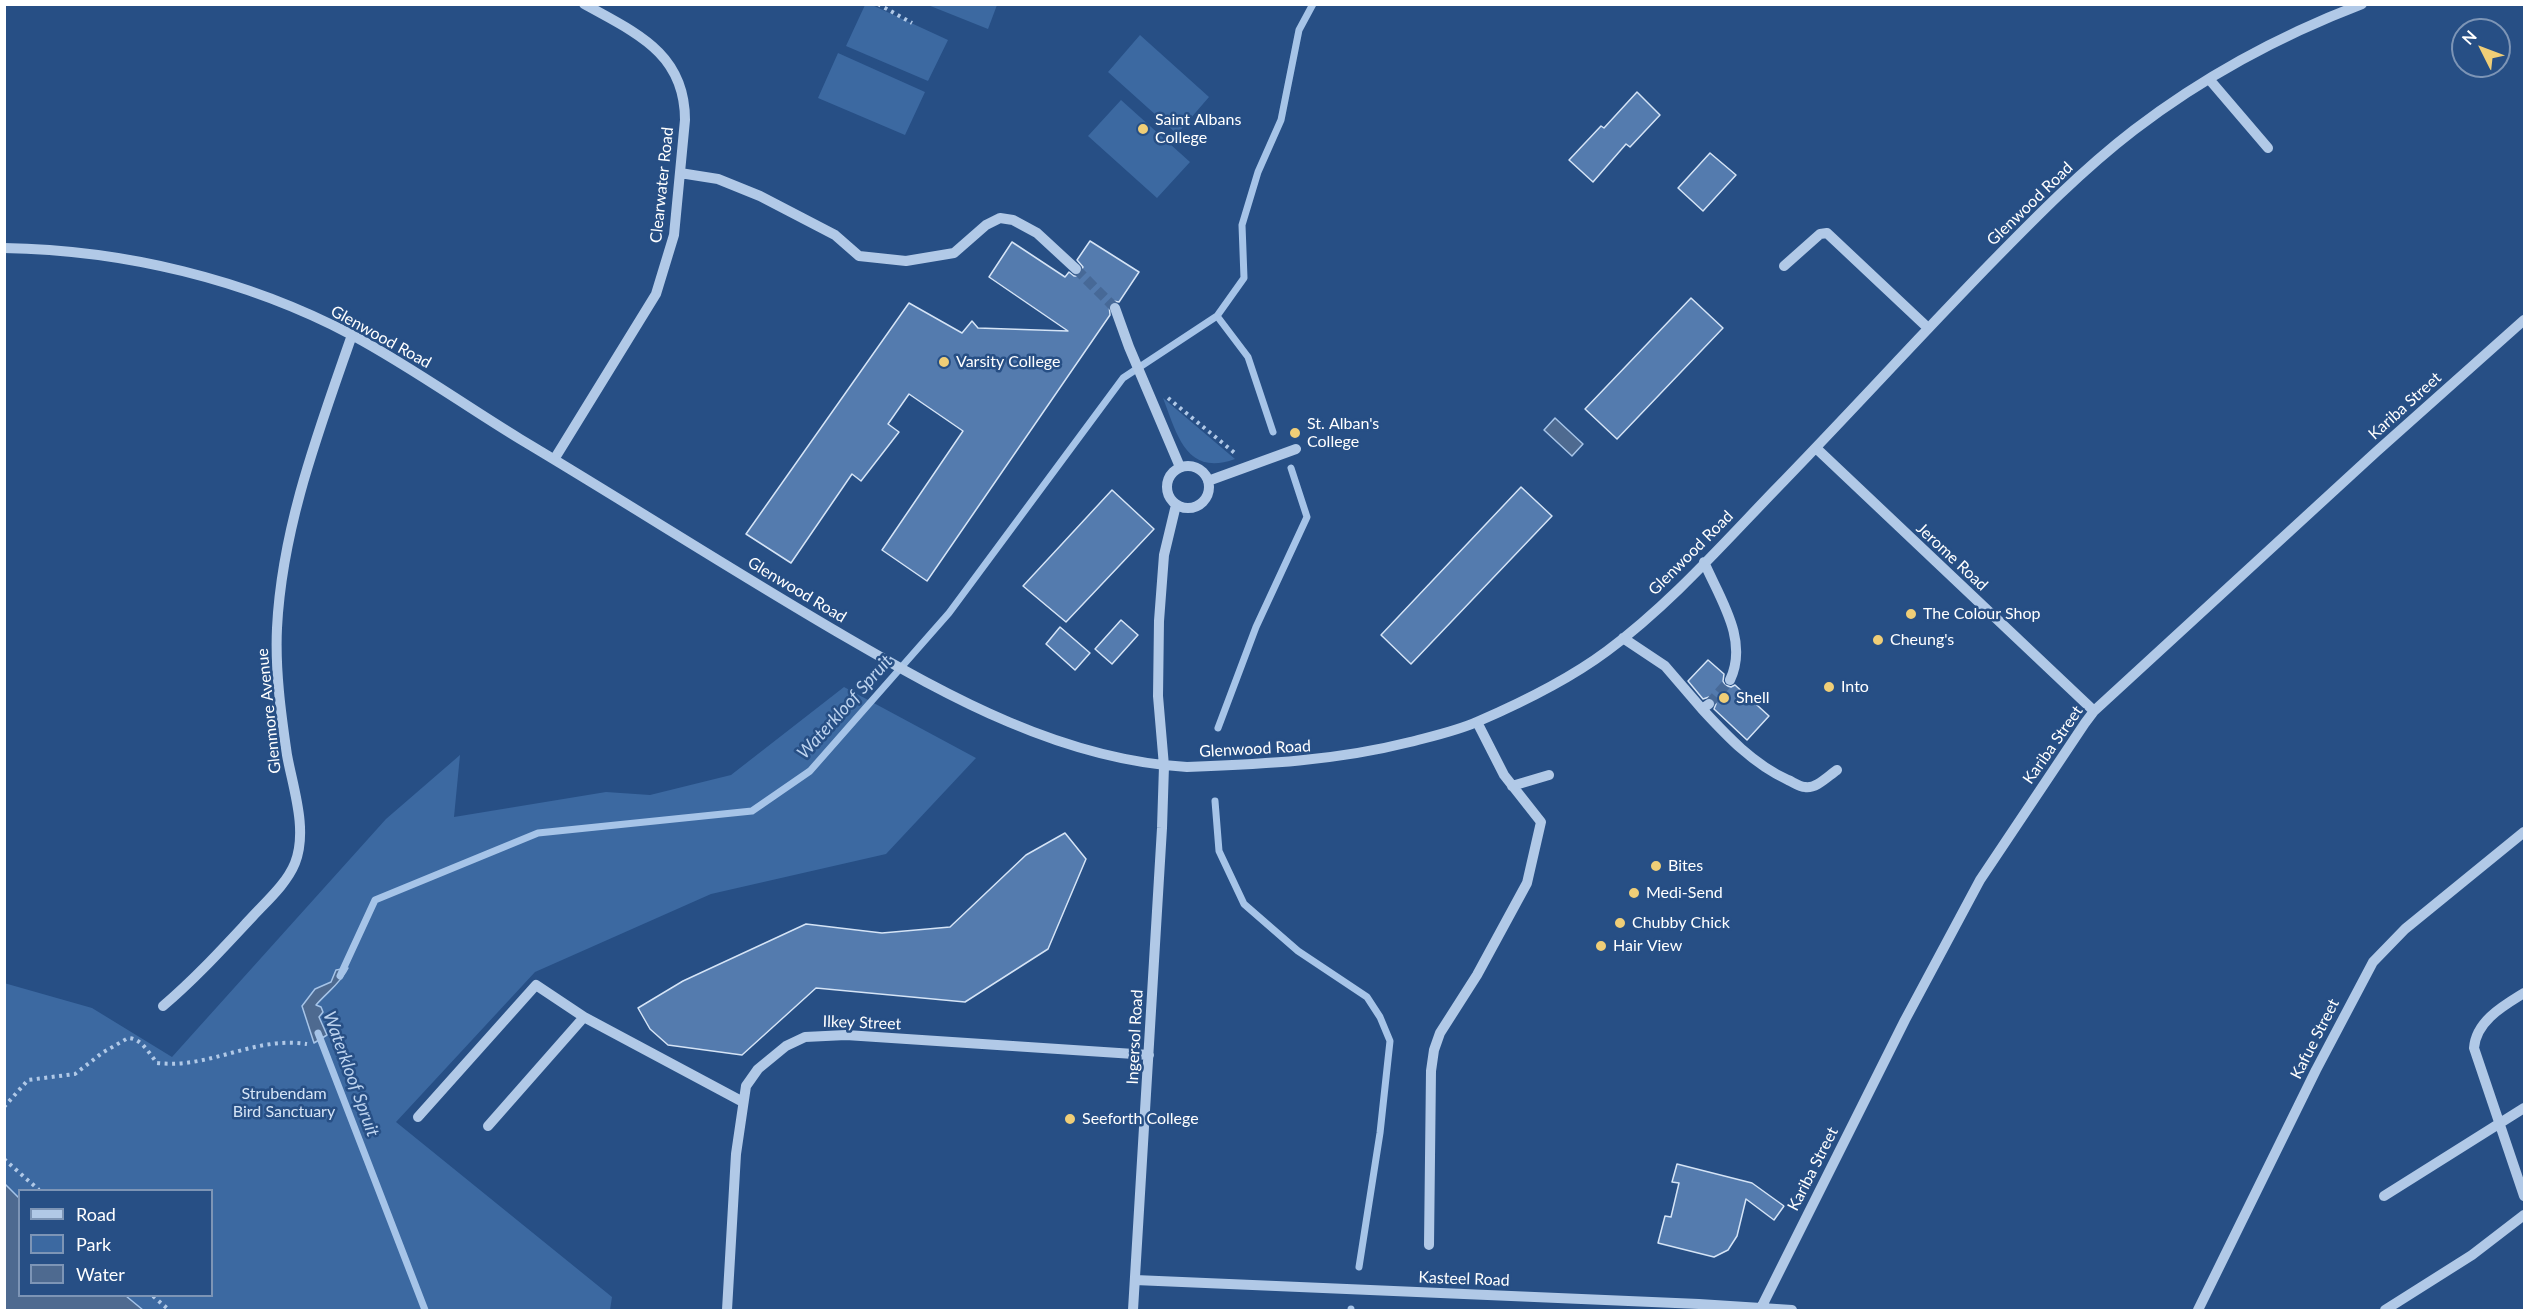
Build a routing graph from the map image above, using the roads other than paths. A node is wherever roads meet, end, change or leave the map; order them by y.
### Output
1 (584, 4) edge
2 (2362, 4) edge
3 (2209, 80) junction
4 (2268, 148) dead end
5 (680, 174) junction
6 (4, 248) edge
7 (1784, 266) dead end
8 (1076, 269) tunnel mouth
9 (1115, 308) tunnel mouth
10 (2524, 320) edge
11 (1928, 328) junction
12 (352, 335) junction
13 (1816, 448) junction
14 (1296, 449) dead end
15 (555, 458) junction
16 (1180, 467) junction
17 (1208, 481) junction
18 (1176, 505) junction
19 (1704, 562) junction
20 (1623, 638) junction
21 (1730, 680) tunnel mouth
22 (2094, 711) junction
23 (1477, 722) junction
24 (1164, 766) junction
25 (1837, 770) dead end
26 (1549, 775) dead end
27 (1512, 786) junction
28 (2524, 832) edge
29 (2524, 993) edge
30 (164, 1006) dead end
31 (584, 1017) junction
32 (1149, 1055) junction
33 (743, 1102) junction
34 (2524, 1108) edge
35 (418, 1117) dead end
36 (2500, 1124) junction
37 (488, 1126) dead end
38 (2384, 1196) dead end
39 (2524, 1196) edge
40 (2524, 1215) edge
41 (1429, 1245) dead end
42 (1135, 1280) junction
43 (1606, 1306) edge
44 (1761, 1308) junction
45 (727, 1311) edge
46 (1133, 1311) edge
47 (1792, 1311) edge
48 (2198, 1311) edge
49 (2385, 1311) edge

1 - 5 street, Clearwater Road
2 - 3 street, Glenwood Road
3 - 4 street
3 - 11 street, Glenwood Road
5 - 8 street
5 - 15 street, Clearwater Road
6 - 12 street, Glenwood Road
7 - 11 street
9 - 16 street
10 - 22 street, Kariba Street
11 - 13 street, Glenwood Road
12 - 15 street, Glenwood Road
12 - 30 street, Glenmore Avenue
13 - 19 street, Glenwood Road
13 - 22 street, Jerome Road
14 - 17 street
15 - 24 street, Glenwood Road
16 - 17 street
16 - 18 street
17 - 18 street
18 - 24 street, Ingersol Road
19 - 20 street, Glenwood Road
19 - 21 street
20 - 23 street, Glenwood Road
20 - 25 street
22 - 44 street, Kariba Street
23 - 24 street, Glenwood Road
23 - 27 street
24 - 32 street, Ingersol Road
26 - 27 street
27 - 41 street
28 - 48 street, Kafue Street
29 - 36 street
31 - 33 street
31 - 35 street
31 - 37 street
32 - 33 street, Ilkey Street
32 - 42 street, Ingersol Road
33 - 45 street, Ilkey Street
34 - 36 street
36 - 38 street
36 - 39 street
40 - 49 street
42 - 43 street, Kasteel Road
42 - 46 street, Ingersol Road
43 - 44 street, Kasteel Road
44 - 47 street, Kasteel Road

